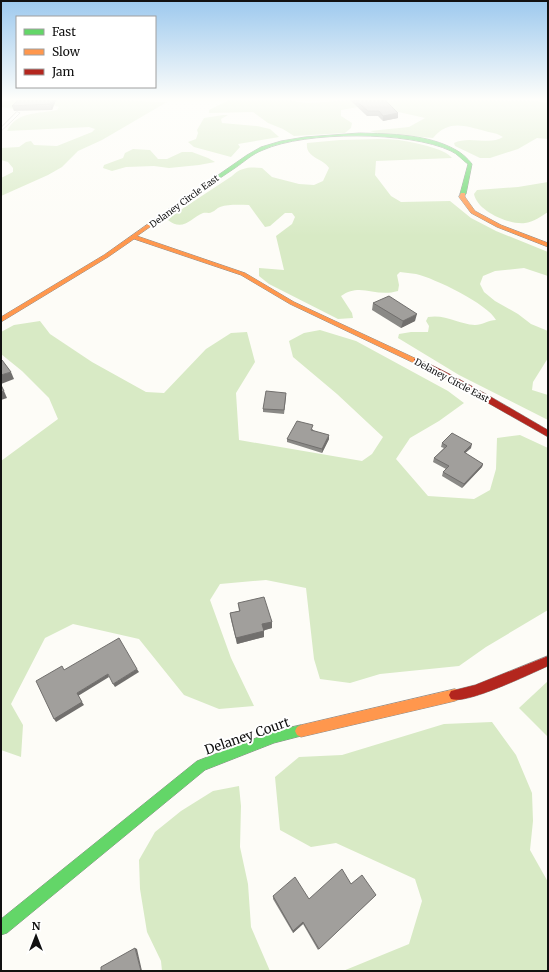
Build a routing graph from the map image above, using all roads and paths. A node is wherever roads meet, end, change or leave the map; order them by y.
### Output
1 (270, 145) edge
2 (441, 145) edge
3 (134, 237) junction
4 (548, 245) edge
5 (1, 320) edge
6 (548, 434) edge
7 (548, 661) edge
8 (2, 928) edge

1 - 3 street, Delaney Circle East
2 - 4 street, Delaney Circle East
3 - 5 street, Delaney Circle East
3 - 6 street, Delaney Circle East
7 - 8 street, Delaney Court

